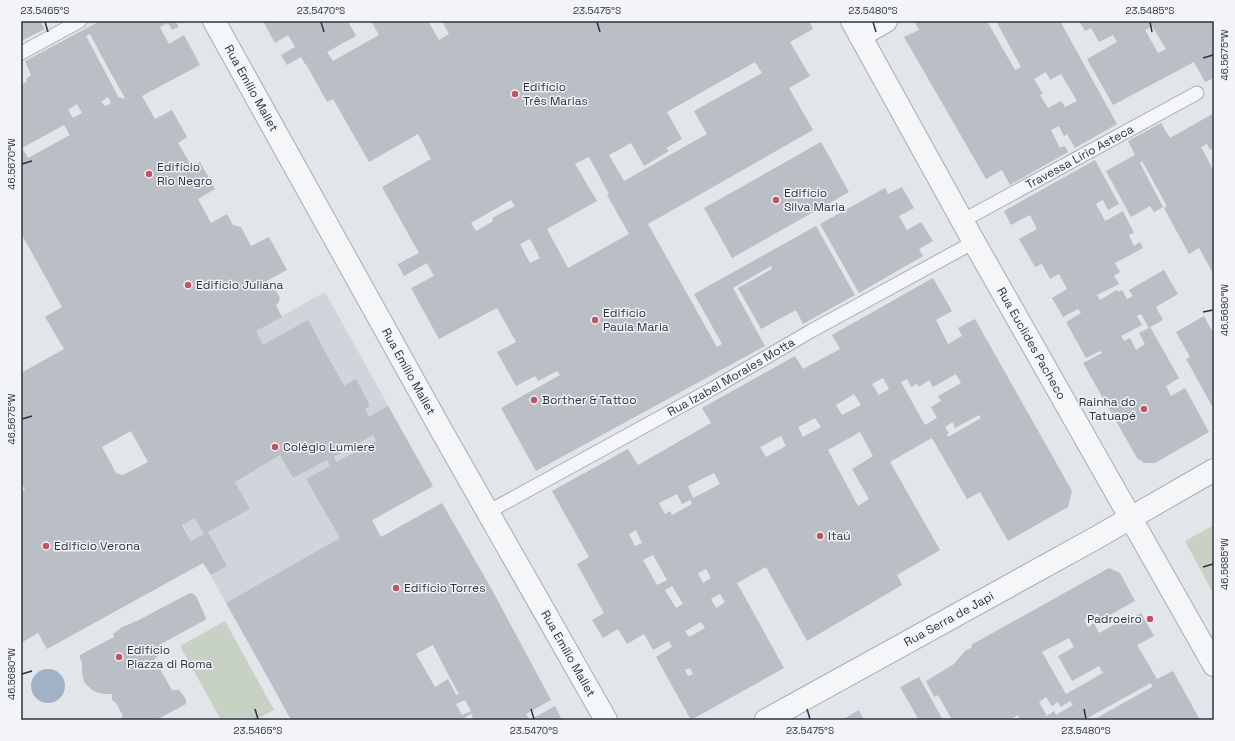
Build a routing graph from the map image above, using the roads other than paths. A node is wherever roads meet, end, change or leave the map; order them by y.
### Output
1 (80, 21) edge
2 (214, 21) edge
3 (886, 21) edge
4 (856, 28) edge
5 (21, 52) edge
6 (1197, 93) dead end
7 (962, 221) junction
8 (974, 242) junction
9 (1214, 470) edge
10 (488, 512) junction
11 (1131, 517) junction
12 (1214, 665) edge
13 (606, 720) edge
14 (766, 720) edge

1 - 5 lane
2 - 10 street, Rua Emílio Mallet
3 - 4 street
4 - 7 street, Rua Euclides Pacheco
6 - 7 lane, Travessa Lírio Asteca
7 - 8 street, Rua Euclides Pacheco
8 - 10 lane, Rua Izabel Morales Motta
8 - 11 street, Rua Euclides Pacheco
9 - 11 street, Rua Serra de Japi
10 - 13 street, Rua Emílio Mallet
11 - 12 street, Rua Euclides Pacheco
11 - 14 street, Rua Serra de Japi

